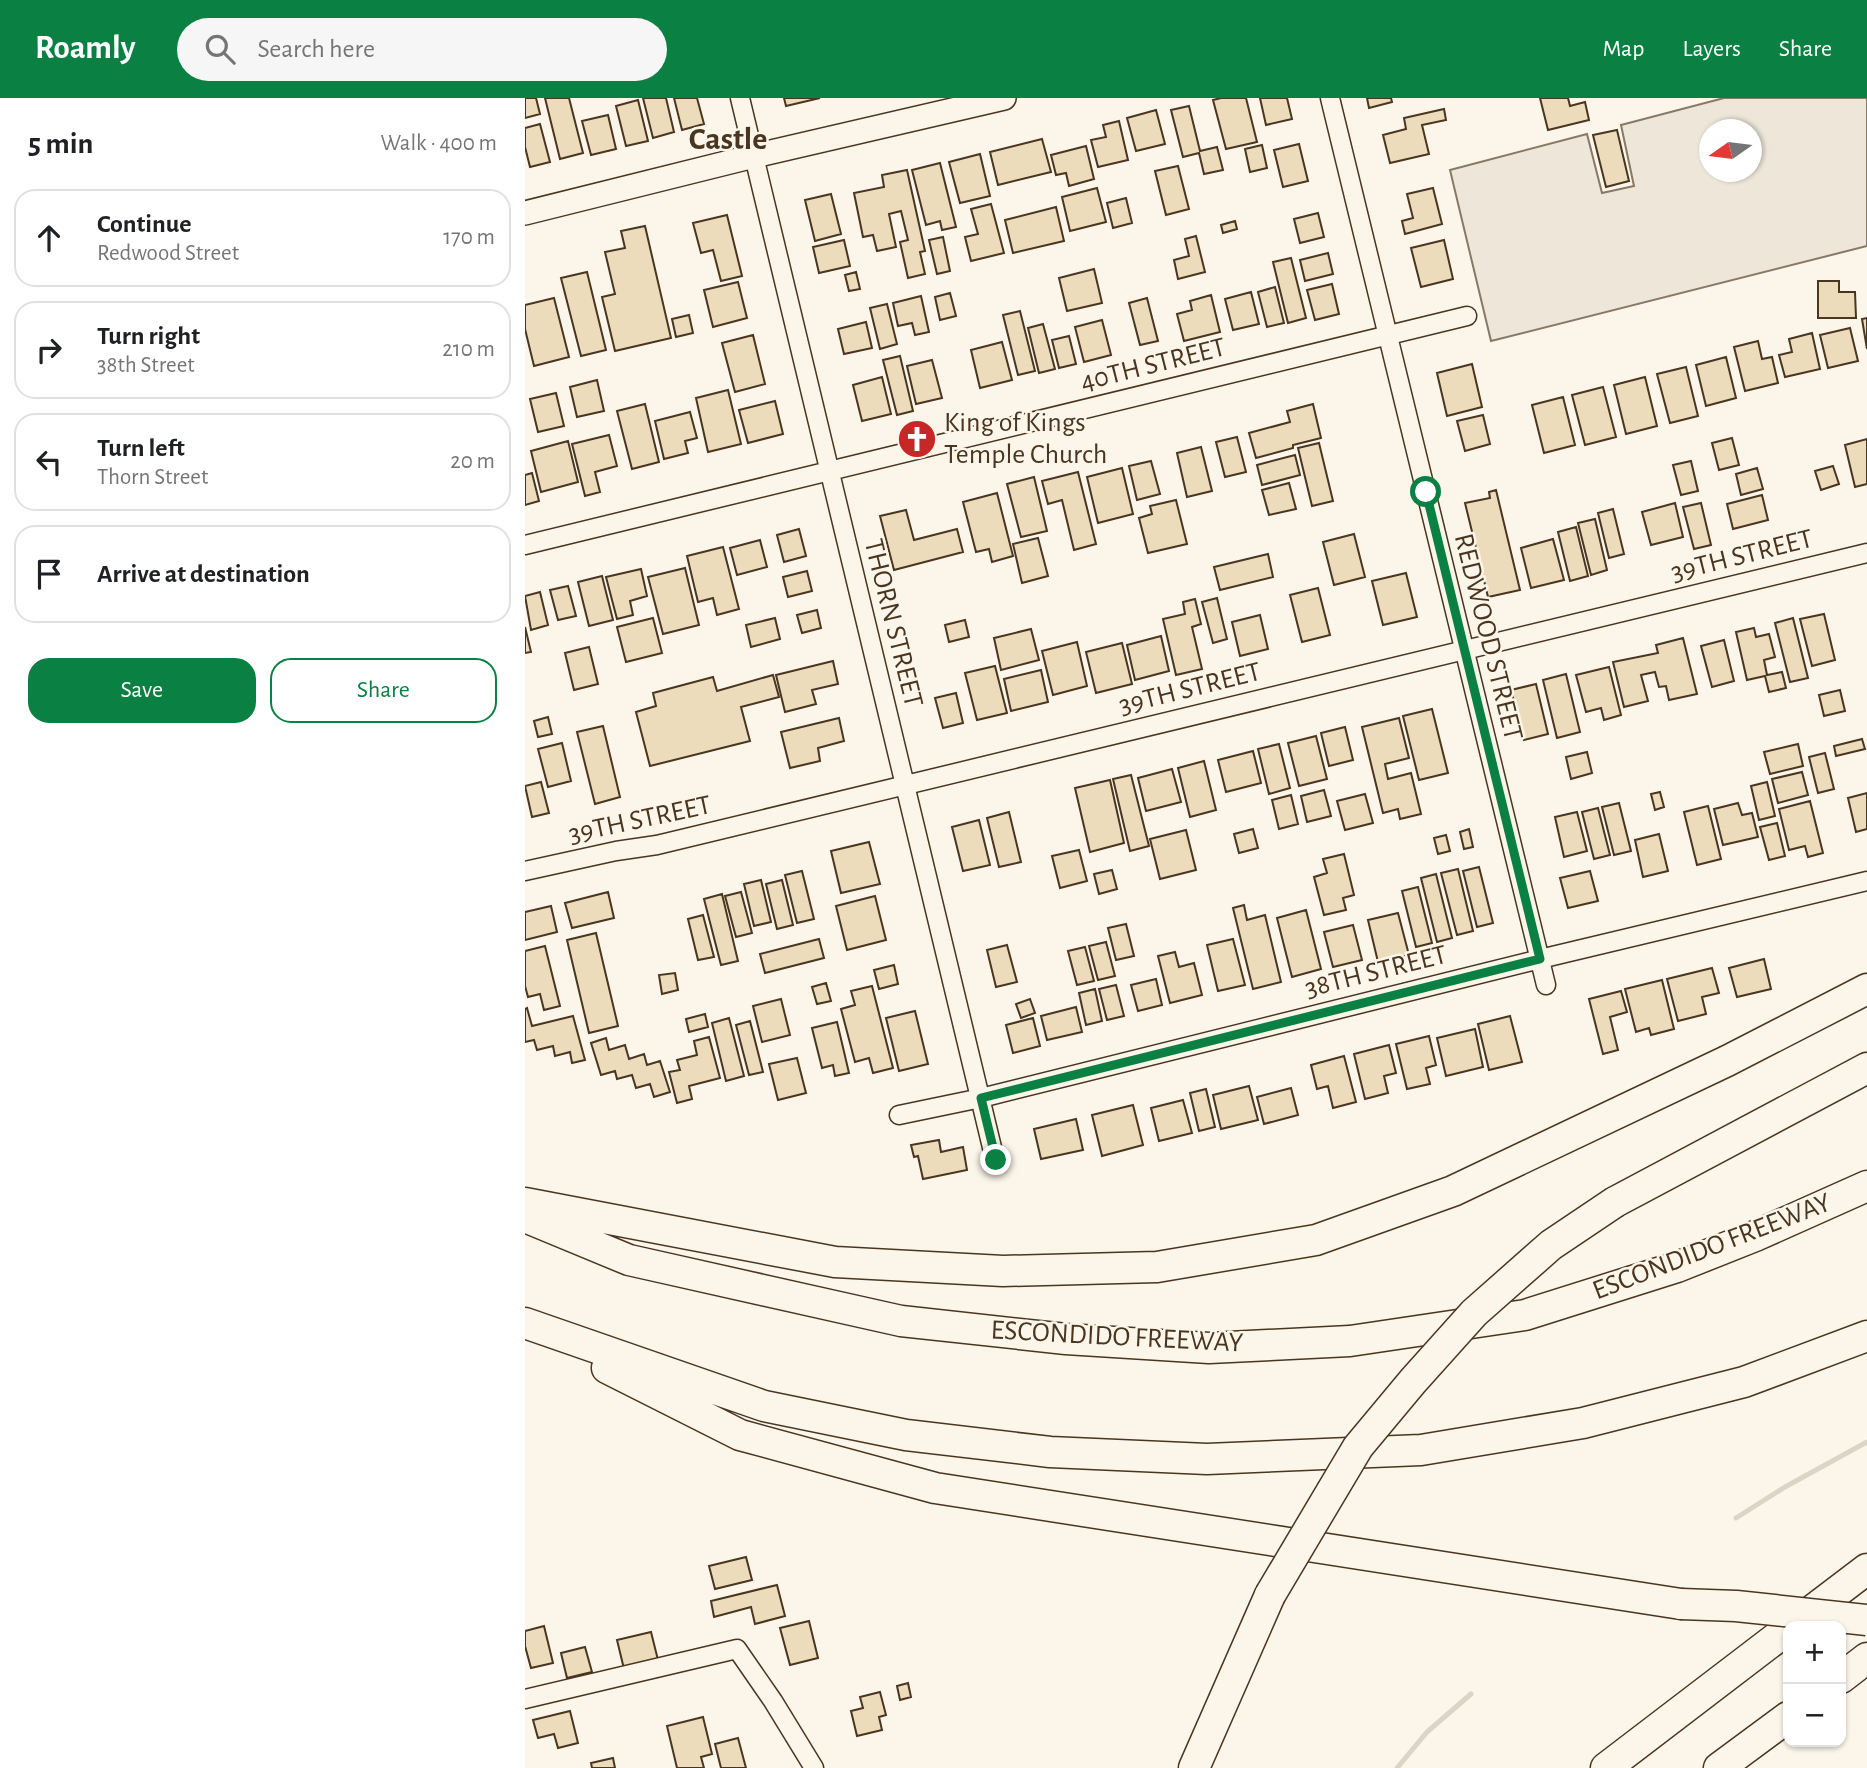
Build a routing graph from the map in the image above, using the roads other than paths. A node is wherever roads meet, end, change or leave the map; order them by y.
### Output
1 (740, 98) edge
2 (1004, 98) edge
3 (1330, 98) edge
4 (754, 156) junction
5 (525, 213) edge
6 (1467, 316) dead end
7 (1388, 336) junction
8 (830, 471) junction
9 (525, 545) edge
10 (1867, 553) edge
11 (1464, 651) junction
12 (905, 785) junction
13 (525, 871) edge
14 (1867, 881) edge
15 (1540, 959) junction
16 (1546, 985) dead end
17 (1867, 989) edge
18 (1867, 1068) edge
19 (981, 1098) junction
20 (899, 1115) dead end
21 (996, 1160) dead end
22 (1867, 1186) edge
23 (525, 1203) edge
24 (525, 1217) edge
25 (525, 1325) edge
26 (1867, 1336) edge
27 (1867, 1569) edge
28 (1867, 1620) edge
29 (1798, 1621) edge
30 (1783, 1632) edge
31 (1867, 1658) edge
32 (1846, 1674) edge
33 (525, 1699) edge
34 (1783, 1721) edge
35 (814, 1768) edge
36 (1193, 1768) edge
37 (1606, 1768) edge
38 (1719, 1768) edge

1 - 4 street, THORN STREET
2 - 4 street
3 - 7 street, REDWOOD STREET
4 - 5 street
4 - 8 street, THORN STREET
6 - 7 street, 40TH STREET
7 - 8 street, 40TH STREET
7 - 11 street, REDWOOD STREET
8 - 9 street, 40TH STREET
8 - 12 street, THORN STREET
10 - 11 street, 39TH STREET
11 - 12 street, 39TH STREET
11 - 15 street, REDWOOD STREET
12 - 13 street, 39TH STREET
12 - 19 street, THORN STREET
14 - 15 street, 38TH STREET
15 - 16 street, REDWOOD STREET
15 - 19 street, 38TH STREET
17 - 23 highway
18 - 36 highway, bridge
19 - 20 street, 38TH STREET
19 - 21 street, THORN STREET
22 - 24 highway, ESCONDIDO FREEWAY
25 - 26 highway
25 - 28 highway, bridge
27 - 29 highway
30 - 37 highway
31 - 32 highway
33 - 35 street
34 - 38 highway

